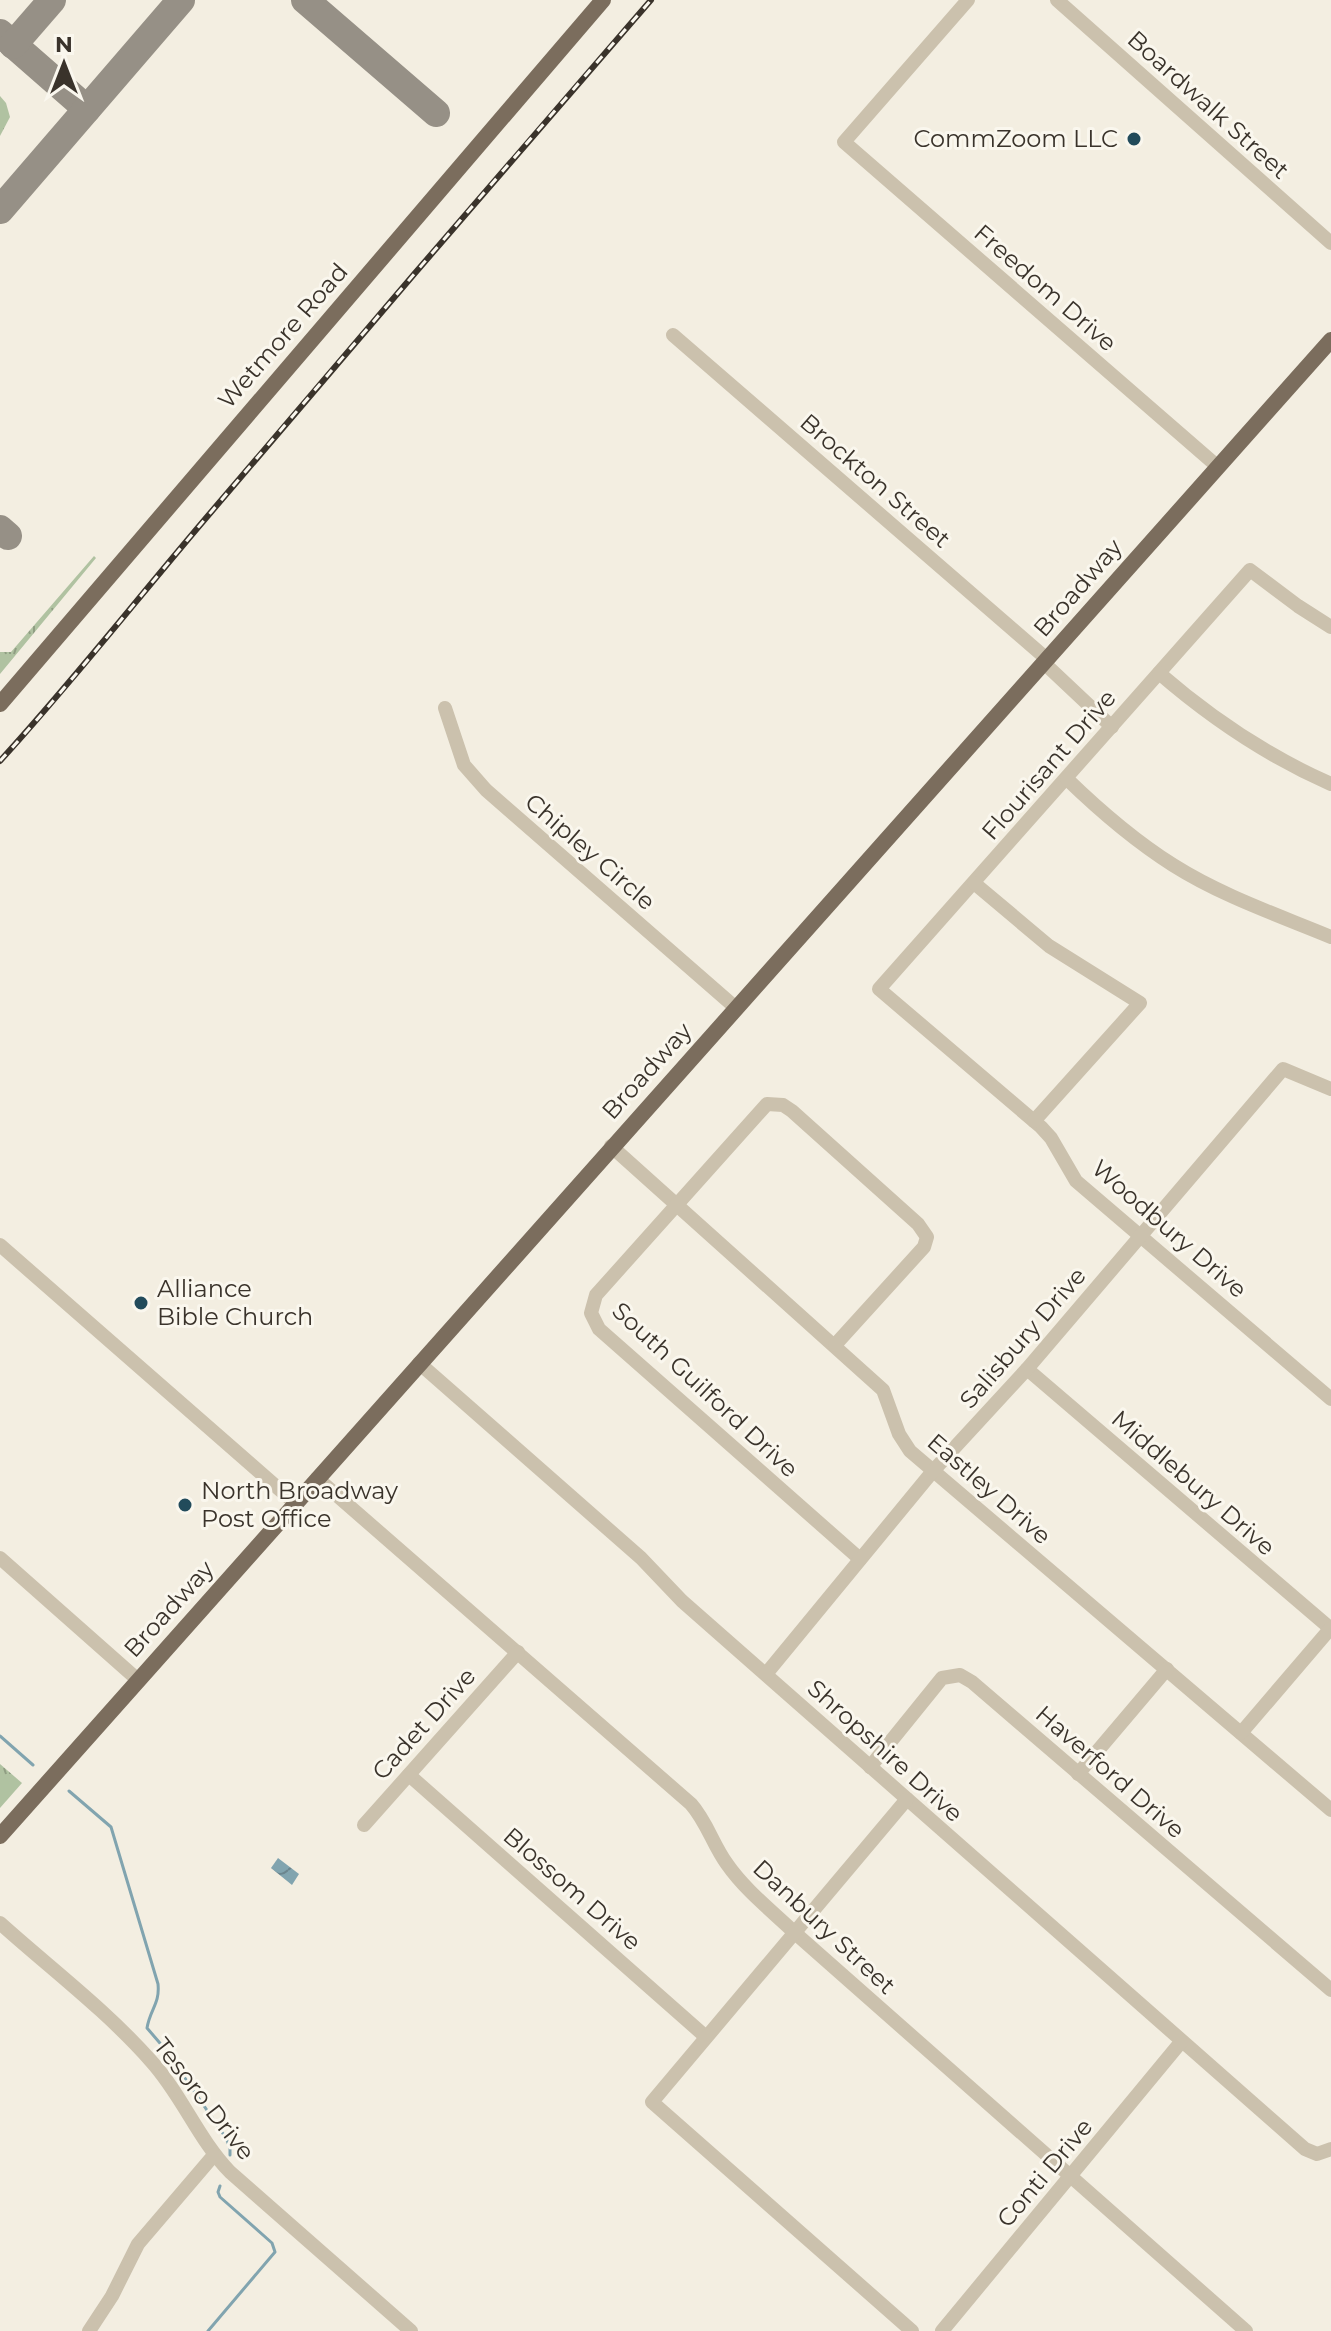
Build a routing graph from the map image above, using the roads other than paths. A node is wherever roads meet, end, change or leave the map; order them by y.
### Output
1 (603, 0) edge
2 (968, 0) edge
3 (1057, 0) edge
4 (1331, 243) edge
5 (673, 335) dead end
6 (1331, 340) edge
7 (1217, 466) junction
8 (1331, 627) edge
9 (1046, 662) junction
10 (1159, 673) junction
11 (0, 704) edge
12 (445, 708) dead end
13 (1112, 727) junction
14 (1329, 778) edge
15 (1067, 779) junction
16 (974, 883) junction
17 (1331, 937) edge
18 (879, 989) joint
19 (736, 1008) junction
20 (1331, 1089) edge
21 (1034, 1121) junction
22 (611, 1146) junction
23 (678, 1205) junction
24 (1141, 1236) junction
25 (0, 1245) edge
26 (835, 1345) junction
27 (419, 1363) junction
28 (1027, 1369) junction
29 (1331, 1399) edge
30 (933, 1471) junction
31 (317, 1478) junction
32 (295, 1503) junction
33 (0, 1558) edge
34 (860, 1559) junction
35 (1330, 1629) edge
36 (518, 1652) junction
37 (1167, 1669) junction
38 (766, 1674) junction
39 (138, 1680) junction
40 (1241, 1733) junction
41 (870, 1767) junction
42 (1078, 1774) junction
43 (409, 1775) junction
44 (907, 1799) junction
45 (1331, 1810) edge
46 (364, 1825) dead end
47 (0, 1836) edge
48 (0, 1923) edge
49 (795, 1933) junction
50 (1331, 1990) edge
51 (706, 2037) junction
52 (1181, 2042) junction
53 (1331, 2149) edge
54 (214, 2155) junction
55 (1070, 2179) junction
56 (89, 2331) edge
57 (411, 2331) edge
58 (912, 2331) edge
59 (942, 2331) edge
60 (1246, 2331) edge

1 - 11 main road, Wetmore Road
2 - 7 street, Freedom Drive
3 - 4 street, Boardwalk Street
5 - 9 street, Brockton Street
6 - 7 main road, Broadway
7 - 9 main road, Broadway
8 - 10 street, Flourisant Drive
9 - 13 street, Brockton Street
9 - 19 main road, Broadway
10 - 13 street, Flourisant Drive
10 - 14 street
12 - 19 street, Chipley Circle
13 - 15 street, Flourisant Drive
15 - 16 street, Flourisant Drive
15 - 17 street
16 - 18 street, Flourisant Drive
16 - 21 street
18 - 21 street, Woodbury Drive
19 - 22 main road, Broadway
20 - 24 street, Salisbury Drive
21 - 24 street, Woodbury Drive
22 - 23 street, Eastley Drive
22 - 27 main road, Broadway
23 - 26 street, Eastley Drive
23 - 26 street
23 - 34 street, South Guilford Drive
24 - 28 street, Salisbury Drive
24 - 29 street, Woodbury Drive
25 - 32 street
26 - 30 street, Eastley Drive
27 - 31 main road, Broadway
27 - 38 street, Shropshire Drive
28 - 30 street, Salisbury Drive
28 - 35 street, Middlebury Drive
30 - 34 street, Salisbury Drive
30 - 37 street, Eastley Drive
31 - 32 main road, Broadway
31 - 36 street, Danbury Street
32 - 39 main road, Broadway
33 - 39 street
34 - 38 street, Salisbury Drive
35 - 40 street
36 - 43 street, Cadet Drive
36 - 49 street, Danbury Street
37 - 40 street, Eastley Drive
37 - 42 street
38 - 41 street, Shropshire Drive
39 - 47 main road, Broadway
40 - 45 street, Eastley Drive
41 - 42 street, Haverford Drive
41 - 44 street, Shropshire Drive
42 - 50 street, Haverford Drive
43 - 46 street, Cadet Drive
43 - 51 street, Blossom Drive
44 - 49 street
44 - 52 street, Shropshire Drive
48 - 54 street, Tesoro Drive
49 - 51 street
49 - 55 street, Danbury Street
51 - 58 street
52 - 53 street, Shropshire Drive
52 - 55 street, Conti Drive
54 - 56 street
54 - 57 street, Tesoro Drive
55 - 59 street, Conti Drive
55 - 60 street, Danbury Street

